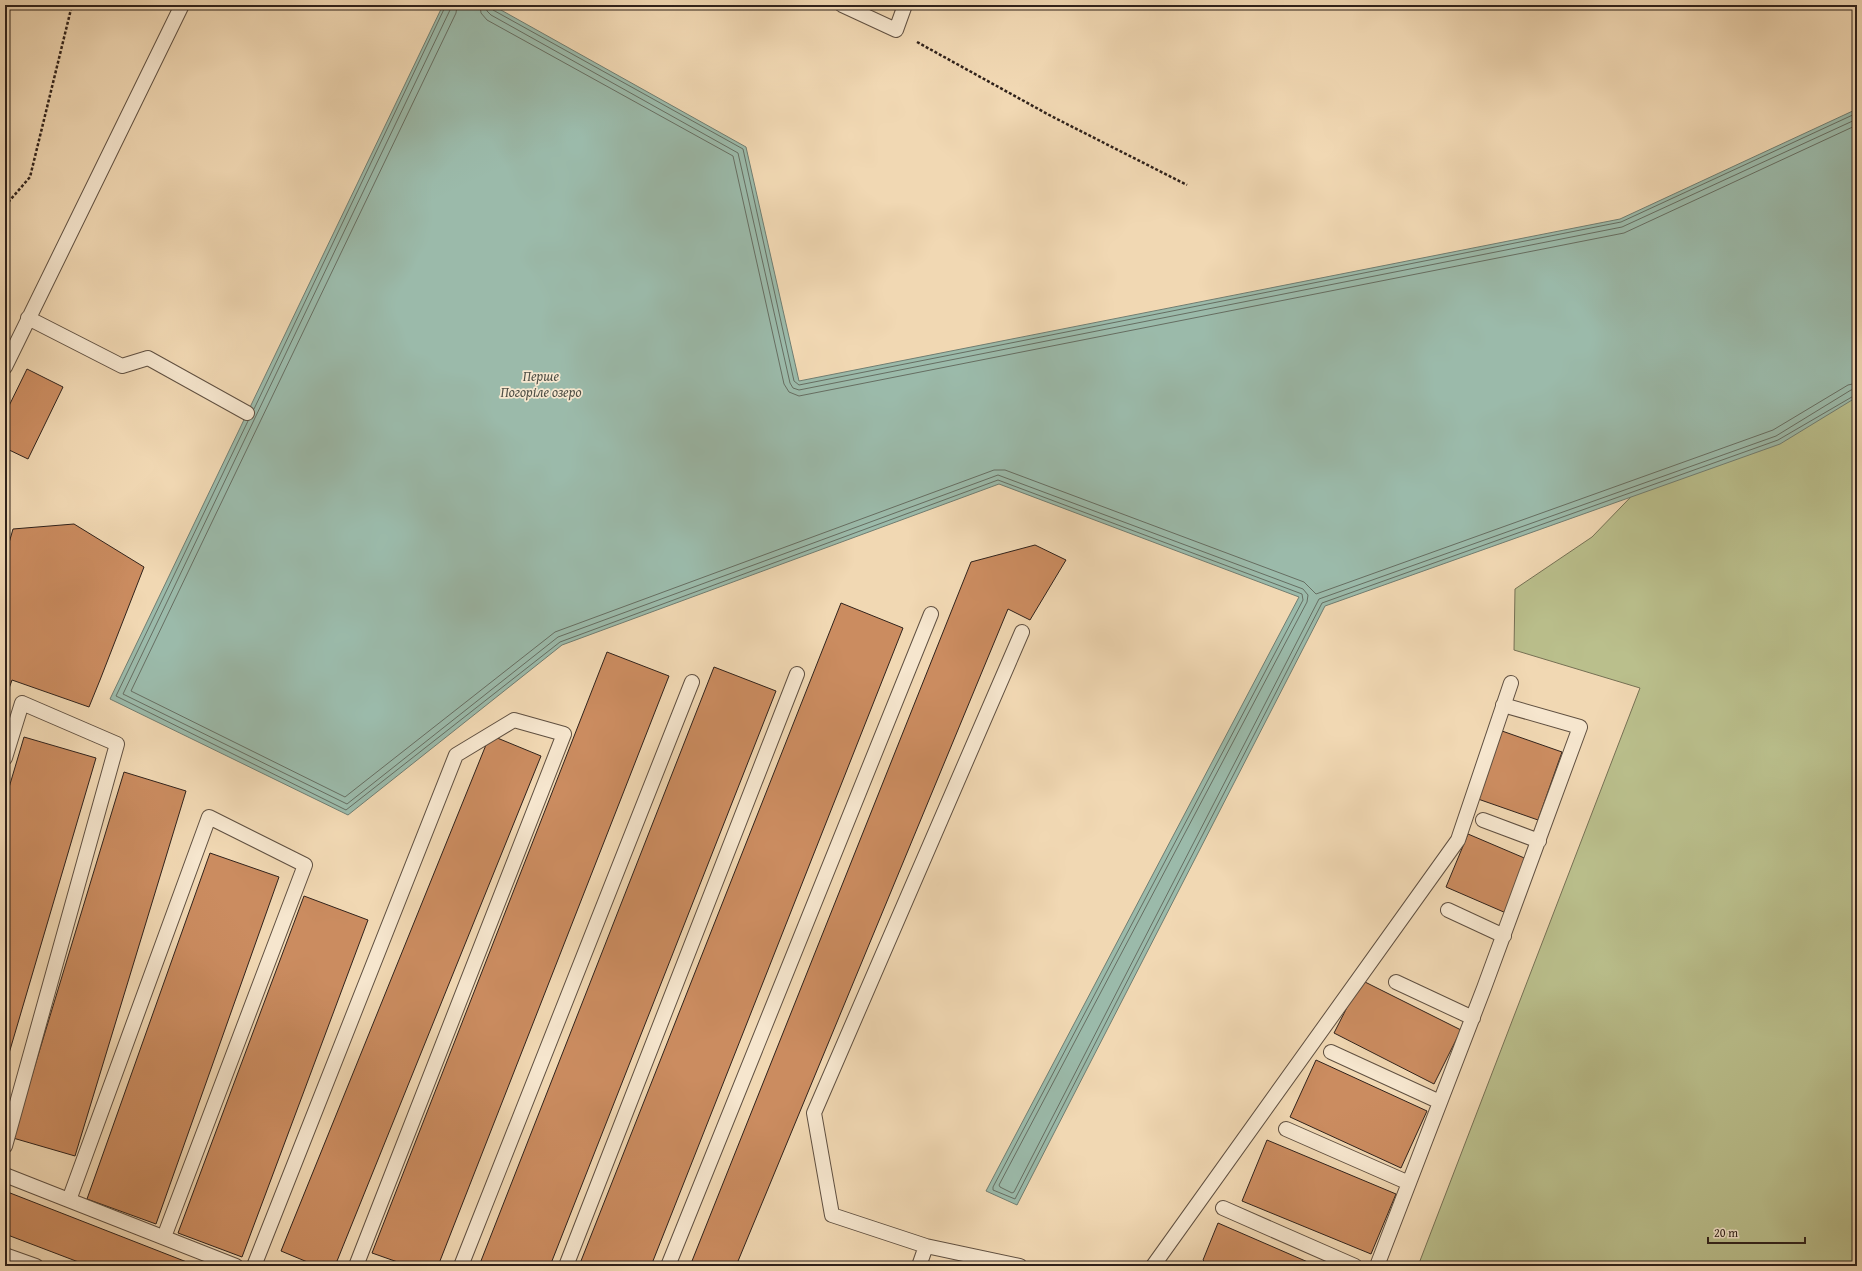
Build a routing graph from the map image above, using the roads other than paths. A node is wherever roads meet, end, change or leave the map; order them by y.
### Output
1 (182, 5) edge
2 (842, 5) edge
3 (905, 5) edge
4 (28, 318) junction
5 (5, 367) edge
6 (247, 413) dead end
7 (931, 614) dead end
8 (1022, 632) dead end
9 (796, 674) dead end
10 (692, 682) dead end
11 (1511, 683) dead end
12 (1503, 705) junction
13 (5, 758) edge
14 (1483, 820) dead end
15 (1539, 840) junction
16 (1448, 910) dead end
17 (1504, 936) junction
18 (1396, 982) dead end
19 (1473, 1018) junction
20 (1331, 1052) dead end
21 (1440, 1102) junction
22 (1286, 1129) dead end
23 (5, 1146) edge
24 (5, 1175) edge
25 (1409, 1183) junction
26 (69, 1200) junction
27 (1223, 1208) dead end
28 (164, 1237) junction
29 (926, 1246) junction
30 (5, 1255) edge
31 (36, 1266) edge
32 (236, 1266) edge
33 (254, 1266) edge
34 (356, 1266) edge
35 (461, 1266) edge
36 (566, 1266) edge
37 (668, 1266) edge
38 (919, 1266) edge
39 (1020, 1266) edge
40 (1154, 1266) edge
41 (1355, 1266) edge
42 (1377, 1266) edge

1 - 4 lane
2 - 3 lane
4 - 5 lane
4 - 6 lane
7 - 37 lane
8 - 29 lane
9 - 36 lane
10 - 35 lane
11 - 12 lane
12 - 15 lane
12 - 40 lane
13 - 23 lane
14 - 15 lane
15 - 17 lane
16 - 17 lane
17 - 19 lane
18 - 19 lane
19 - 21 lane
20 - 21 lane
21 - 25 lane
22 - 25 lane
24 - 26 lane
25 - 42 lane
26 - 28 lane
26 - 28 lane
27 - 41 lane
28 - 32 lane
29 - 38 lane
29 - 39 lane
30 - 31 lane
33 - 34 lane

